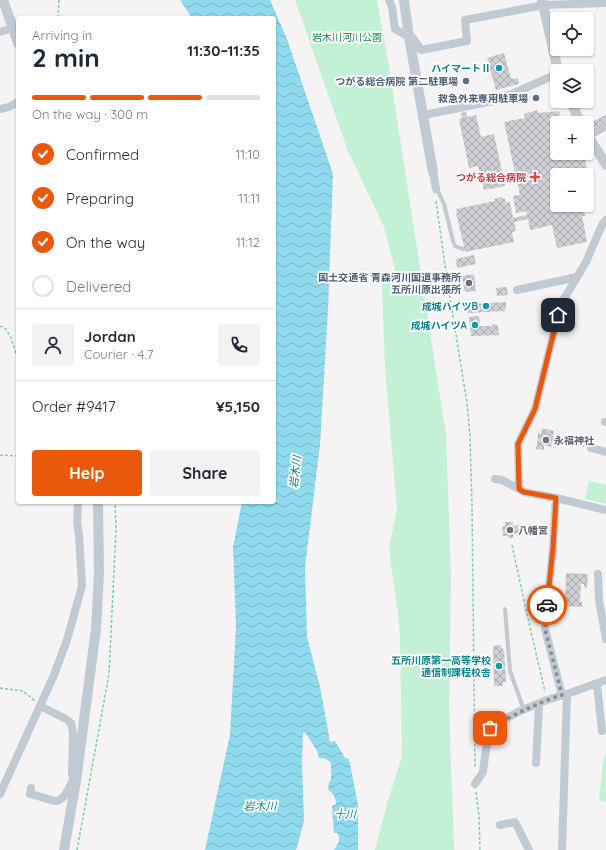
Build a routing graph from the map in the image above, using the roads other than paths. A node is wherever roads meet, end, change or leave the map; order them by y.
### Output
1 (3, 0) edge
2 (389, 0) edge
3 (404, 0) edge
4 (587, 2) edge
5 (543, 3) edge
6 (606, 3) edge
7 (13, 28) junction
8 (0, 32) edge
9 (16, 37) edge
10 (409, 37) junction
11 (556, 64) edge
12 (550, 77) edge
13 (16, 103) edge
14 (0, 109) edge
15 (424, 115) junction
16 (606, 126) edge
17 (594, 132) edge
18 (594, 145) edge
19 (606, 165) edge
20 (433, 172) joint
21 (436, 188) joint
22 (606, 220) edge
23 (463, 249) dead end
24 (577, 277) junction
25 (517, 290) dead end
26 (591, 448) road end
27 (606, 452) edge
28 (496, 479) dead end
29 (519, 489) junction
30 (556, 498) junction
31 (78, 504) edge
32 (98, 504) edge
33 (606, 510) edge
34 (598, 574) dead end
35 (505, 609) dead end
36 (606, 639) edge
37 (606, 680) edge
38 (597, 684) junction
39 (564, 695) junction
40 (538, 704) junction
41 (40, 706) junction
42 (524, 710) junction
43 (602, 731) dead end
44 (536, 763) dead end
45 (75, 779) junction
46 (475, 784) road end
47 (31, 788) dead end
48 (0, 794) edge
49 (500, 825) dead end
50 (64, 850) edge
51 (529, 850) edge
52 (561, 850) edge

1 - 7 street
2 - 10 street
3 - 10 street
4 - 5 street
4 - 6 street
5 - 10 street
5 - 11 street
7 - 8 street
7 - 9 street
10 - 15 street
12 - 15 street
13 - 14 street
15 - 20 street
16 - 17 street
18 - 19 street
20 - 21 street
21 - 23 lane
22 - 24 street
24 - 25 street
24 - 29 street
26 - 27 street
28 - 29 street
29 - 30 street
30 - 33 street
30 - 39 street
31 - 41 street
32 - 45 street
34 - 36 street
35 - 42 lane
37 - 38 street
38 - 39 street
38 - 43 street
39 - 40 street
39 - 52 street
40 - 42 street
40 - 44 street
41 - 45 street
41 - 48 street
42 - 46 street
45 - 47 street
45 - 50 street
49 - 51 street

